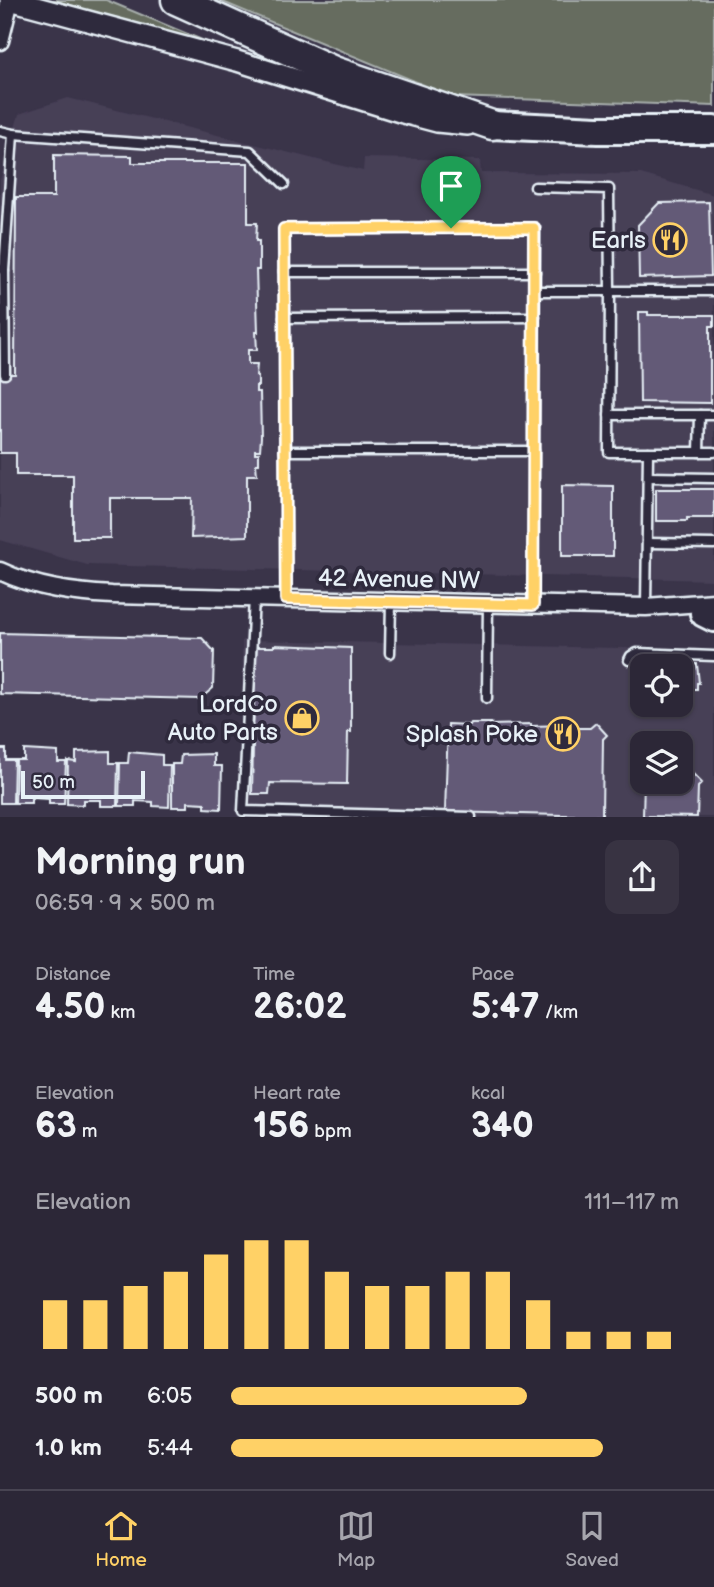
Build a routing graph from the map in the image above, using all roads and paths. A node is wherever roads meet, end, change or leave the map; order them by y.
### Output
1 (10, 0) edge
2 (176, 0) edge
3 (0, 41) edge
4 (492, 125) junction
5 (662, 130) junction
6 (714, 130) edge
7 (0, 131) edge
8 (13, 134) junction
9 (714, 150) edge
10 (284, 184) dead end
11 (535, 187) dead end
12 (2, 270) edge
13 (284, 272) junction
14 (535, 272) junction
15 (535, 291) junction
16 (610, 291) junction
17 (714, 291) edge
18 (535, 317) junction
19 (284, 318) junction
20 (5, 374) dead end
21 (609, 415) junction
22 (699, 415) junction
23 (713, 415) edge
24 (285, 451) junction
25 (534, 451) junction
26 (648, 452) junction
27 (699, 452) junction
28 (714, 452) edge
29 (648, 477) junction
30 (714, 478) edge
31 (648, 543) junction
32 (714, 544) edge
33 (0, 571) edge
34 (254, 598) junction
35 (286, 599) junction
36 (391, 602) junction
37 (488, 604) junction
38 (533, 605) junction
39 (646, 607) junction
40 (712, 612) edge
41 (390, 653) dead end
42 (714, 656) edge
43 (629, 660) dead end
44 (487, 698) dead end
45 (471, 817) edge

1 - 3 street
1 - 4 street
2 - 4 highway
4 - 5 highway
5 - 6 highway
5 - 9 highway
7 - 8 lane
8 - 10 lane
8 - 12 lane
11 - 16 lane
12 - 20 lane
13 - 14 lane
13 - 14 lane
13 - 19 lane
14 - 15 lane
15 - 16 lane
15 - 18 lane
16 - 17 lane
16 - 21 lane
18 - 19 lane
18 - 25 lane
19 - 24 lane
21 - 22 lane
21 - 26 lane
22 - 23 lane
22 - 27 lane
24 - 25 lane
24 - 35 lane
25 - 38 lane
26 - 27 lane
26 - 29 lane
27 - 28 lane
29 - 30 lane
29 - 31 lane
31 - 32 lane
31 - 39 lane
33 - 34 street, 42 Avenue NW
34 - 35 street, 42 Avenue NW
34 - 45 lane
35 - 36 street, 42 Avenue NW
36 - 37 street, 42 Avenue NW
36 - 41 lane
37 - 38 street, 42 Avenue NW
37 - 44 lane
38 - 39 street, 42 Avenue NW
39 - 40 street, 42 Avenue NW
42 - 43 lane

